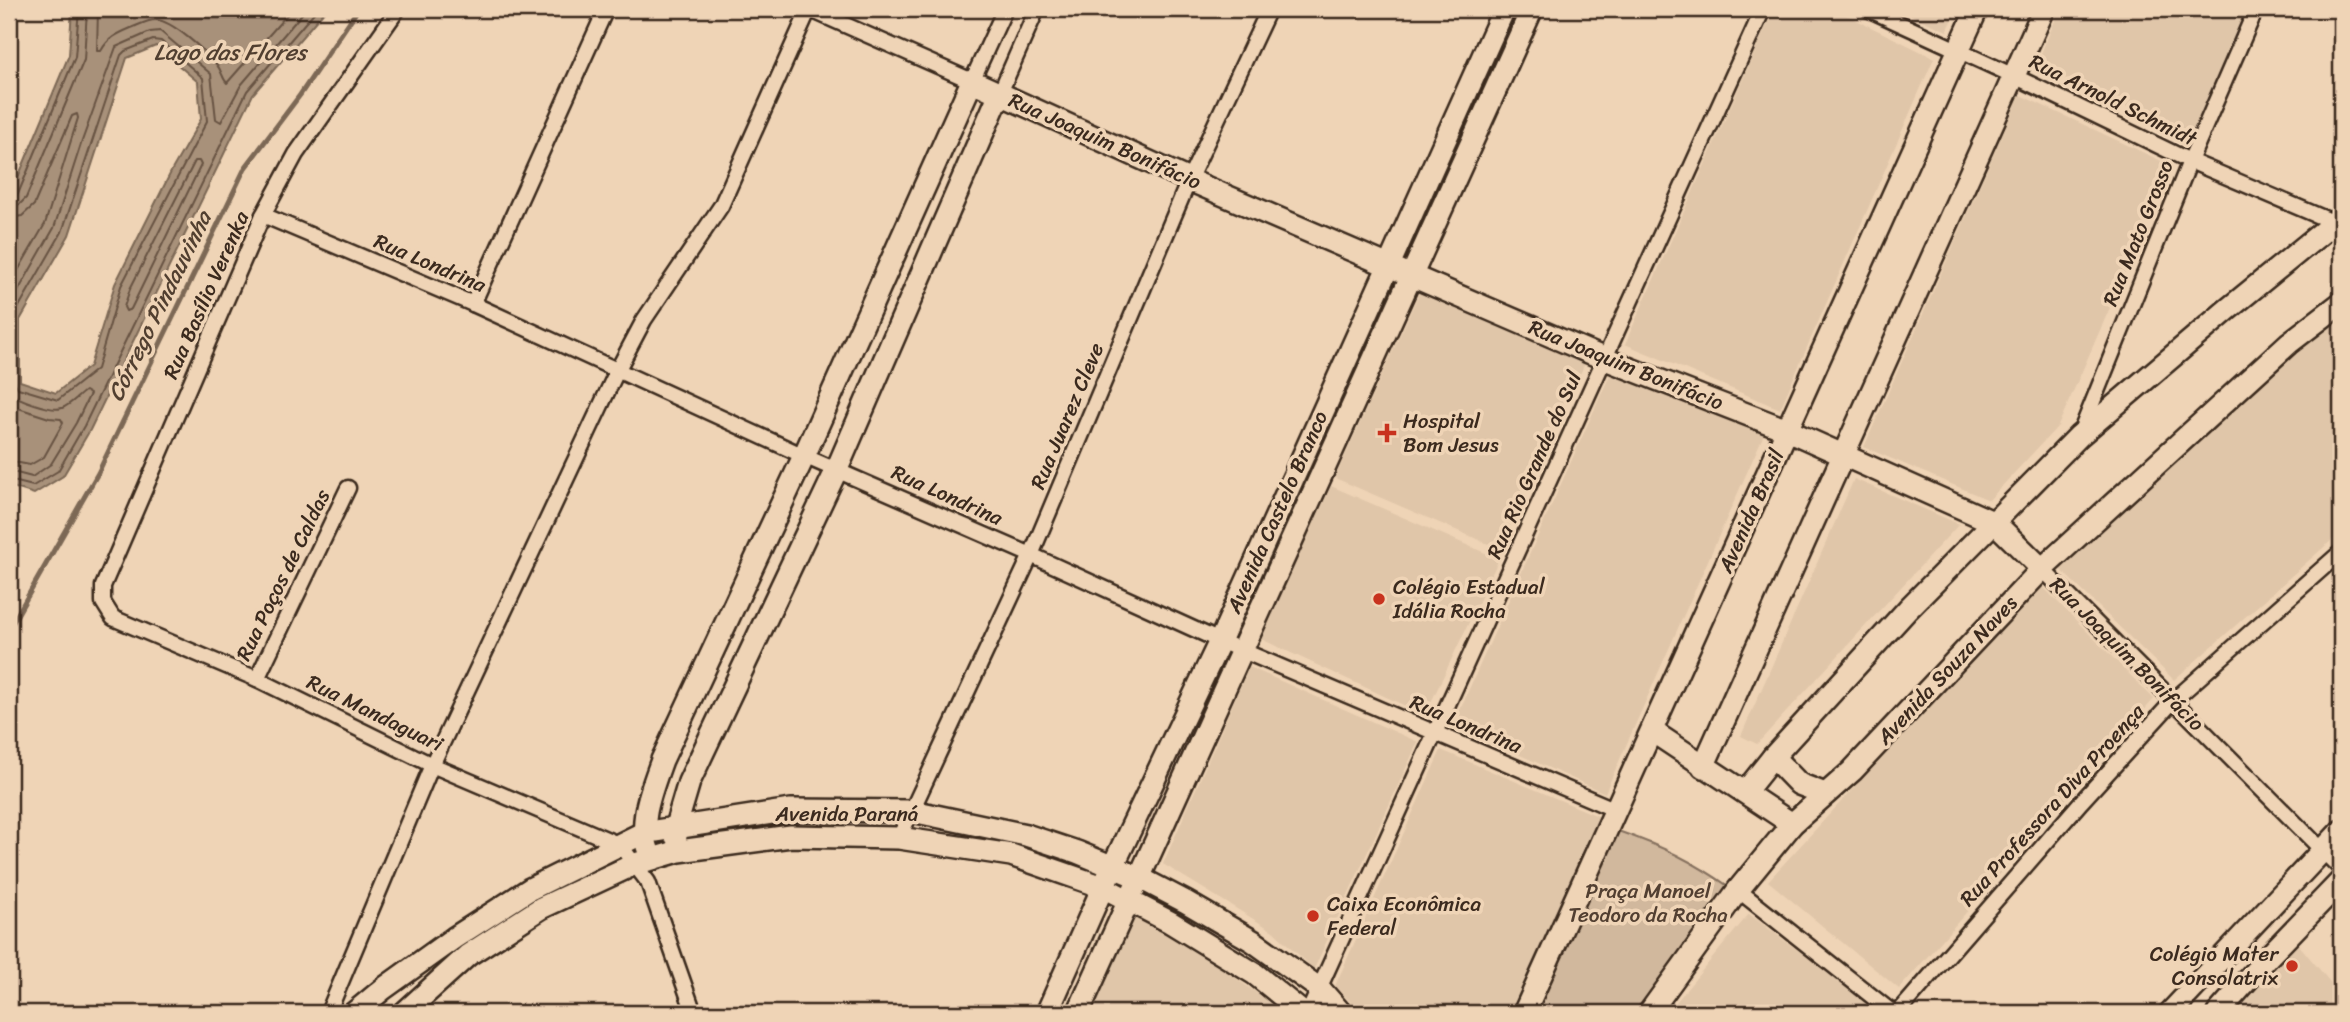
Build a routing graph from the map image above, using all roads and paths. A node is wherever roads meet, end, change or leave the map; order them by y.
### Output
1 (398, 9) edge
2 (606, 9) edge
3 (809, 9) edge
4 (1004, 9) edge
5 (1037, 9) edge
6 (1269, 9) edge
7 (1504, 9) edge
8 (1532, 9) edge
9 (1763, 9) edge
10 (1868, 9) edge
11 (1977, 9) edge
12 (2044, 9) edge
13 (2256, 9) edge
14 (1958, 50) junction
15 (2014, 76) junction
16 (972, 81) junction
17 (1000, 93) junction
18 (2190, 161) junction
19 (1189, 180) junction
20 (263, 215) junction
21 (2339, 222) edge
22 (1388, 264) junction
23 (1412, 274) junction
24 (2341, 303) edge
25 (473, 304) junction
26 (1605, 359) junction
27 (617, 371) junction
28 (1787, 430) junction
29 (2079, 436) junction
30 (804, 456) junction
31 (1844, 456) junction
32 (837, 469) junction
33 (348, 488) dead end
34 (1995, 523) junction
35 (2341, 552) edge
36 (1031, 555) junction
37 (2042, 569) junction
38 (113, 618) joint
39 (1220, 641) junction
40 (1243, 649) junction
41 (257, 679) junction
42 (2174, 700) junction
43 (1652, 731) junction
44 (1436, 734) junction
45 (1773, 757) junction
46 (432, 765) junction
47 (1703, 766) junction
48 (1745, 792) junction
49 (1825, 794) junction
50 (1616, 810) junction
51 (912, 811) junction
52 (1792, 824) junction
53 (676, 826) junction
54 (2341, 831) edge
55 (643, 833) junction
56 (900, 838) junction
57 (620, 845) junction
58 (2322, 850) junction
59 (679, 851) junction
60 (644, 862) junction
61 (2341, 869) edge
62 (1108, 877) junction
63 (1140, 878) junction
64 (2341, 881) edge
65 (1738, 890) junction
66 (1129, 899) junction
67 (1320, 989) junction
68 (328, 1013) edge
69 (354, 1013) edge
70 (404, 1013) edge
71 (694, 1013) edge
72 (1047, 1013) edge
73 (1078, 1013) edge
74 (1305, 1013) edge
75 (1341, 1013) edge
76 (1524, 1013) edge
77 (1649, 1013) edge
78 (1895, 1013) edge
79 (2171, 1013) edge
80 (2218, 1013) edge

1 - 20 street, Rua Basílio Verenka
2 - 25 street
3 - 16 street, Rua Joaquim Bonifácio
3 - 27 street
4 - 16 street
5 - 17 street
6 - 19 street, Rua Juarez Cleve
7 - 22 street, Avenida Castelo Branco
8 - 23 street, Avenida Castelo Branco
9 - 26 street, Rua Rio Grande do Sul
10 - 14 street, Rua Arnold Schmidt
11 - 14 street, Avenida Brasil
12 - 15 street
13 - 18 street, Rua Mato Grosso
14 - 15 street, Rua Arnold Schmidt
14 - 28 street, Avenida Brasil
15 - 18 street, Rua Arnold Schmidt
15 - 31 street
16 - 17 street, Rua Joaquim Bonifácio
16 - 30 street
17 - 19 street, Rua Joaquim Bonifácio
17 - 32 street
18 - 21 street, Rua Arnold Schmidt
18 - 29 street, Rua Mato Grosso
19 - 22 street, Rua Joaquim Bonifácio
19 - 36 street, Rua Juarez Cleve
20 - 25 street, Rua Londrina
20 - 38 street, Rua Basílio Verenka
21 - 29 street
22 - 23 street, Rua Joaquim Bonifácio
22 - 39 street, Avenida Castelo Branco
23 - 26 street, Rua Joaquim Bonifácio
23 - 40 street, Avenida Castelo Branco
24 - 37 street, Avenida Souza Naves
25 - 27 street, Rua Londrina
26 - 28 street, Rua Joaquim Bonifácio
26 - 44 street, Rua Rio Grande do Sul
27 - 30 street, Rua Londrina
27 - 46 street
28 - 31 street, Rua Joaquim Bonifácio
28 - 43 street, Avenida Brasil
29 - 34 street
30 - 32 street, Rua Londrina
30 - 55 street
31 - 34 street, Rua Joaquim Bonifácio
31 - 47 street
32 - 36 street, Rua Londrina
32 - 53 street
33 - 41 street, Rua Poços de Caldas
34 - 37 street, Rua Joaquim Bonifácio
34 - 45 street
35 - 42 street, Rua Professora Diva Proença
36 - 39 street, Rua Londrina
36 - 51 street, Rua Juarez Cleve
37 - 42 street, Rua Joaquim Bonifácio
37 - 49 street, Avenida Souza Naves
38 - 41 street, Rua Mandaguari
39 - 40 street, Rua Londrina
39 - 62 street, Avenida Castelo Branco
40 - 44 street, Rua Londrina
40 - 63 street, Avenida Castelo Branco
41 - 46 street, Rua Mandaguari
42 - 58 street, Rua Joaquim Bonifácio
42 - 78 street, Rua Professora Diva Proença
43 - 47 street
43 - 50 street, Avenida Brasil
44 - 50 street, Rua Londrina
44 - 67 street, Rua Rio Grande do Sul
45 - 48 street
45 - 49 street
46 - 57 street, Rua Mandaguari
46 - 68 street
47 - 48 street
48 - 52 street
49 - 52 street, Avenida Souza Naves
50 - 76 street, Avenida Brasil
51 - 53 street, Avenida Paraná
51 - 56 street, Rua Juarez Cleve
51 - 62 street, Avenida Paraná
52 - 65 street, Avenida Souza Naves
53 - 55 street, Avenida Paraná
53 - 59 street
54 - 58 street
55 - 57 street, Avenida Paraná
55 - 60 street
56 - 59 street, Avenida Paraná
56 - 62 street, Avenida Paraná
57 - 60 street
57 - 69 street, Avenida Paraná
58 - 61 street, Rua Joaquim Bonifácio
58 - 79 street
59 - 60 street, Avenida Paraná
60 - 70 street, Avenida Paraná
60 - 71 street
62 - 63 street, Avenida Paraná
62 - 66 street, Avenida Paraná
62 - 72 street, Avenida Castelo Branco
63 - 66 street, Avenida Castelo Branco
63 - 67 street, Avenida Paraná
64 - 80 street
65 - 77 street, Avenida Souza Naves
65 - 78 street
66 - 73 street, Avenida Castelo Branco
66 - 74 street, Avenida Paraná
67 - 74 street, Rua Rio Grande do Sul
67 - 75 street, Avenida Paraná

